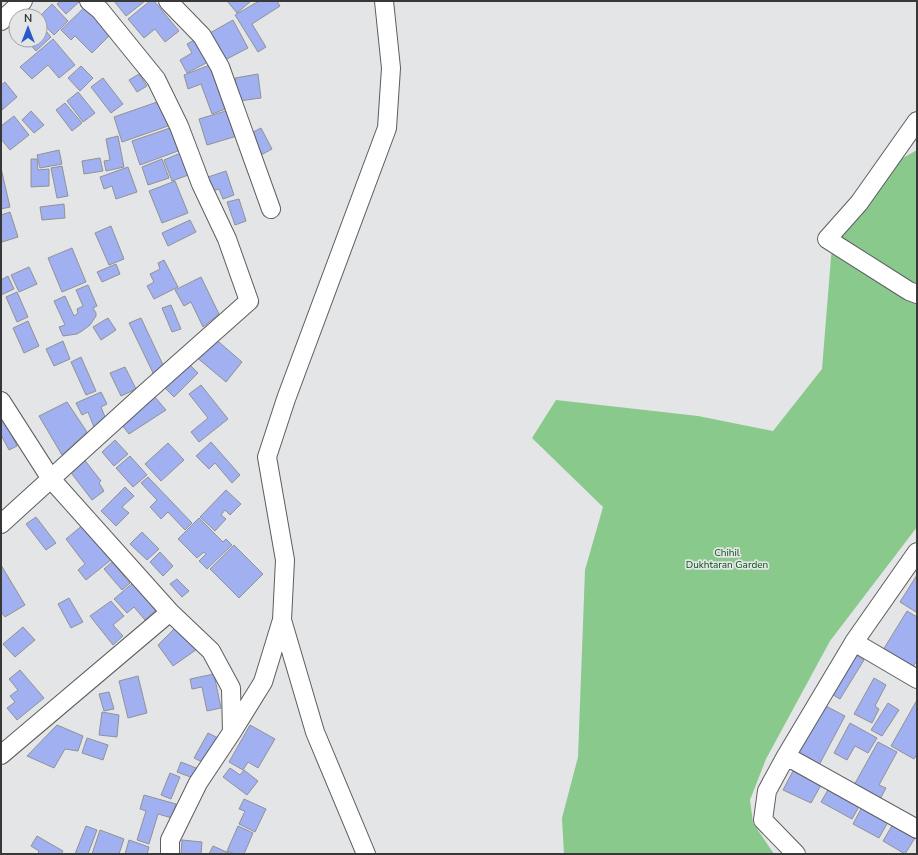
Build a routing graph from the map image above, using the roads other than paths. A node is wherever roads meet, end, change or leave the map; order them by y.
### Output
1 (23, 1) edge
2 (89, 1) edge
3 (168, 1) edge
4 (384, 1) edge
5 (1, 21) edge
6 (917, 121) edge
7 (271, 209) dead end
8 (917, 294) edge
9 (1, 402) edge
10 (51, 479) junction
11 (1, 524) edge
12 (917, 552) edge
13 (170, 612) junction
14 (282, 620) junction
15 (854, 642) junction
16 (917, 679) edge
17 (232, 732) junction
18 (1, 755) edge
19 (786, 756) junction
20 (917, 829) edge
21 (366, 853) edge
22 (170, 854) edge
23 (796, 854) edge

1 - 5 street
2 - 10 street
3 - 7 street
4 - 14 street
6 - 8 street
9 - 10 street
10 - 11 street
10 - 13 street
12 - 15 street
13 - 17 street
13 - 18 street
14 - 17 street
14 - 21 street
15 - 16 street
15 - 19 street
17 - 22 street
19 - 20 street
19 - 23 street

